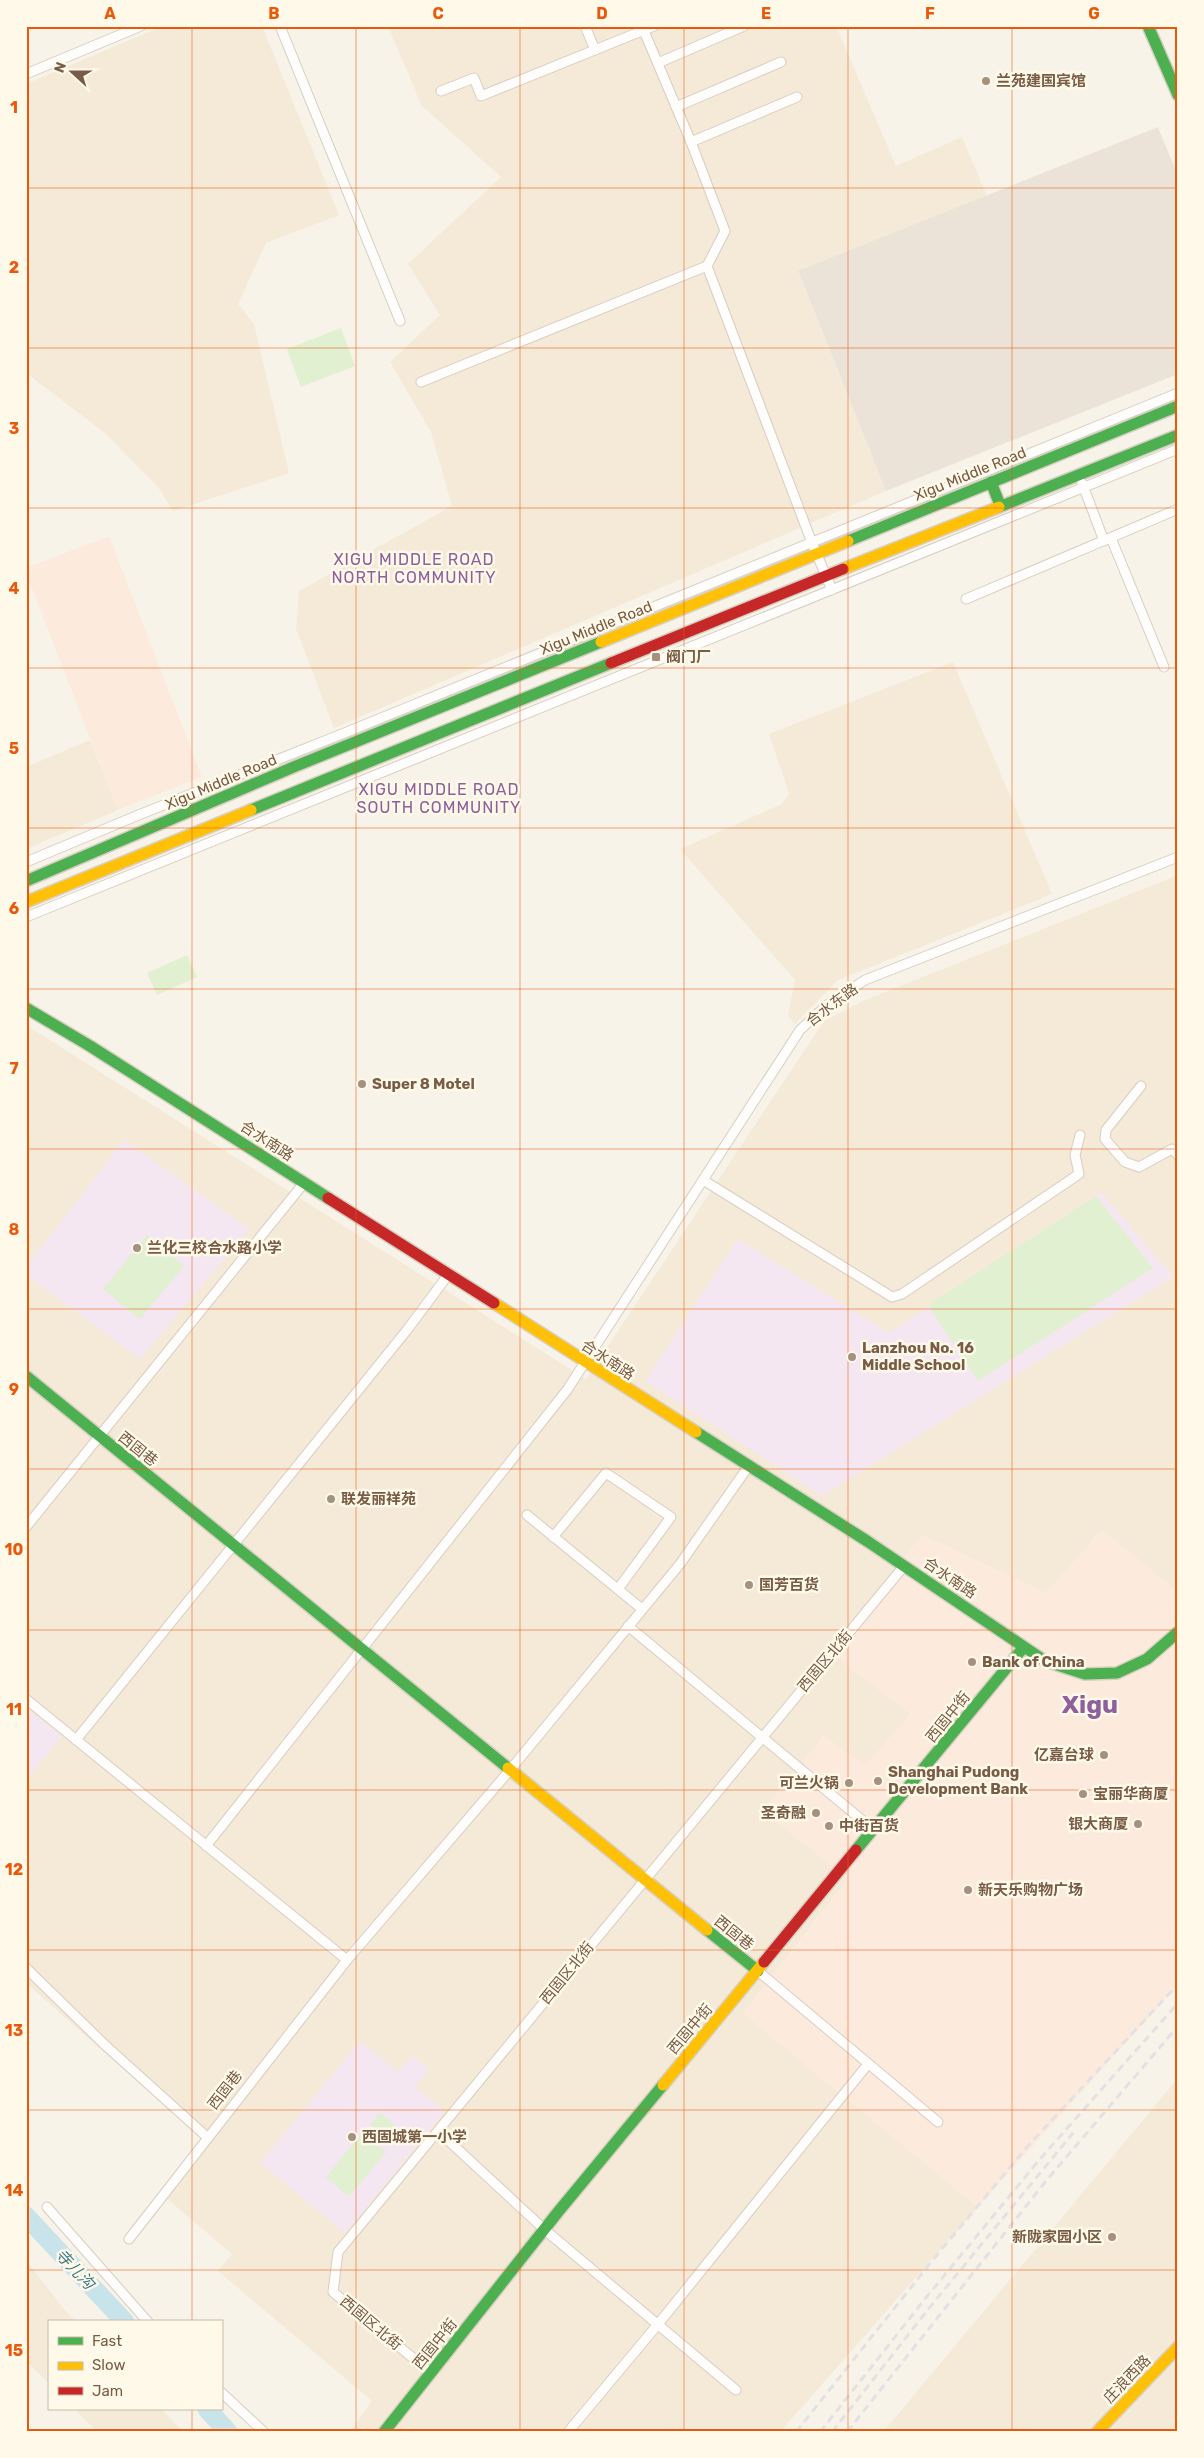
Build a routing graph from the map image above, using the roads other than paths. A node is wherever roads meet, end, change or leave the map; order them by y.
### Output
1 (141, 26) edge
2 (280, 26) edge
3 (585, 26) edge
4 (654, 26) edge
5 (744, 26) edge
6 (1148, 26) edge
7 (644, 30) junction
8 (594, 50) junction
9 (781, 62) dead end
10 (658, 63) junction
11 (26, 74) edge
12 (441, 91) dead end
13 (1178, 95) edge
14 (797, 97) dead end
15 (676, 107) junction
16 (691, 142) junction
17 (707, 266) junction
18 (400, 321) dead end
19 (420, 382) dead end
20 (1178, 393) edge
21 (1178, 406) edge
22 (1178, 435) edge
23 (1178, 449) edge
24 (1079, 474) junction
25 (991, 482) junction
26 (1084, 487) junction
27 (1000, 505) junction
28 (1178, 509) edge
29 (1108, 539) junction
30 (814, 548) junction
31 (825, 576) junction
32 (832, 590) junction
33 (966, 599) dead end
34 (1164, 667) dead end
35 (296, 766) junction
36 (306, 788) junction
37 (1178, 858) edge
38 (26, 862) edge
39 (26, 881) edge
40 (26, 902) edge
41 (26, 917) edge
42 (26, 1008) edge
43 (1141, 1086) dead end
44 (1080, 1135) dead end
45 (1178, 1155) edge
46 (703, 1180) junction
47 (304, 1183) junction
48 (448, 1275) junction
49 (585, 1363) junction
50 (26, 1376) edge
51 (99, 1436) junction
52 (748, 1467) junction
53 (527, 1515) dead end
54 (26, 1527) edge
55 (554, 1537) junction
56 (232, 1545) junction
57 (904, 1566) junction
58 (618, 1589) junction
59 (642, 1609) junction
60 (628, 1626) junction
61 (1178, 1632) edge
62 (1023, 1648) junction
63 (362, 1650) junction
64 (26, 1699) edge
65 (762, 1737) junction
66 (76, 1740) junction
67 (510, 1770) junction
68 (874, 1830) junction
69 (206, 1846) junction
70 (644, 1879) junction
71 (347, 1960) junction
72 (26, 1968) edge
73 (758, 1971) junction
74 (868, 2064) junction
75 (938, 2122) dead end
76 (438, 2131) junction
77 (207, 2137) junction
78 (47, 2207) dead end
79 (545, 2230) junction
80 (129, 2239) dead end
81 (146, 2320) edge
82 (659, 2323) junction
83 (1178, 2348) edge
84 (431, 2373) junction
85 (736, 2390) dead end
86 (222, 2393) edge
87 (264, 2432) edge
88 (384, 2432) edge
89 (568, 2432) edge
90 (1097, 2432) edge

1 - 11 street
2 - 18 street
3 - 8 street
4 - 7 street
5 - 10 street
6 - 13 main road
7 - 8 street
7 - 10 street
8 - 12 street
9 - 15 street
10 - 15 street
14 - 16 street
15 - 16 street
16 - 17 street
17 - 19 street
17 - 30 street
20 - 30 street
21 - 25 main road, Xigu Middle Road
22 - 24 main road
23 - 26 street
24 - 26 street
24 - 27 main road
25 - 27 main road
25 - 30 main road, Xigu Middle Road
26 - 29 street
26 - 32 street
27 - 31 main road
28 - 29 street
29 - 33 street
29 - 34 street
30 - 31 street
30 - 35 main road, Xigu Middle Road
30 - 38 street
31 - 32 street
31 - 36 main road
32 - 41 street
35 - 36 main road
35 - 39 main road, Xigu Middle Road
36 - 40 main road
37 - 46 street, 合水东路
42 - 47 main road, 合水南路
43 - 45 street
44 - 46 street
46 - 49 street, 合水东路
47 - 48 main road, 合水南路
47 - 51 street
48 - 49 main road, 合水南路
48 - 56 street
49 - 52 main road, 合水南路
49 - 63 street, 合水东路
50 - 51 main road, 西固巷
51 - 54 street
51 - 56 main road, 西固巷
52 - 57 main road, 合水南路
52 - 59 street
53 - 55 street
55 - 58 street
55 - 58 street
56 - 63 main road, 西固巷
56 - 66 street
57 - 62 main road, 合水南路
57 - 65 street, 西固区北街
58 - 59 street
59 - 60 street
60 - 65 street
60 - 67 street
61 - 62 main road, 合水南路
62 - 68 main road, 西固中街
63 - 67 main road, 西固巷
63 - 69 street
64 - 66 street
65 - 68 street
65 - 70 street, 西固区北街
66 - 69 street
67 - 70 main road, 西固巷
67 - 71 street, 西固巷
68 - 73 main road, 西固中街
69 - 71 street
70 - 73 main road, 西固巷
70 - 76 street, 西固区北街
71 - 77 street, 西固巷
72 - 77 street
73 - 74 street, 西固巷
73 - 79 main road, 西固中街
74 - 75 street, 西固巷
74 - 82 street
76 - 79 street
76 - 84 street, 西固区北街
77 - 80 street, 西固巷
78 - 81 street
79 - 82 street
79 - 84 main road, 西固中街
82 - 85 street
82 - 89 street
83 - 90 main road, 庄浪西路
84 - 88 main road, 西固中街
86 - 87 street

